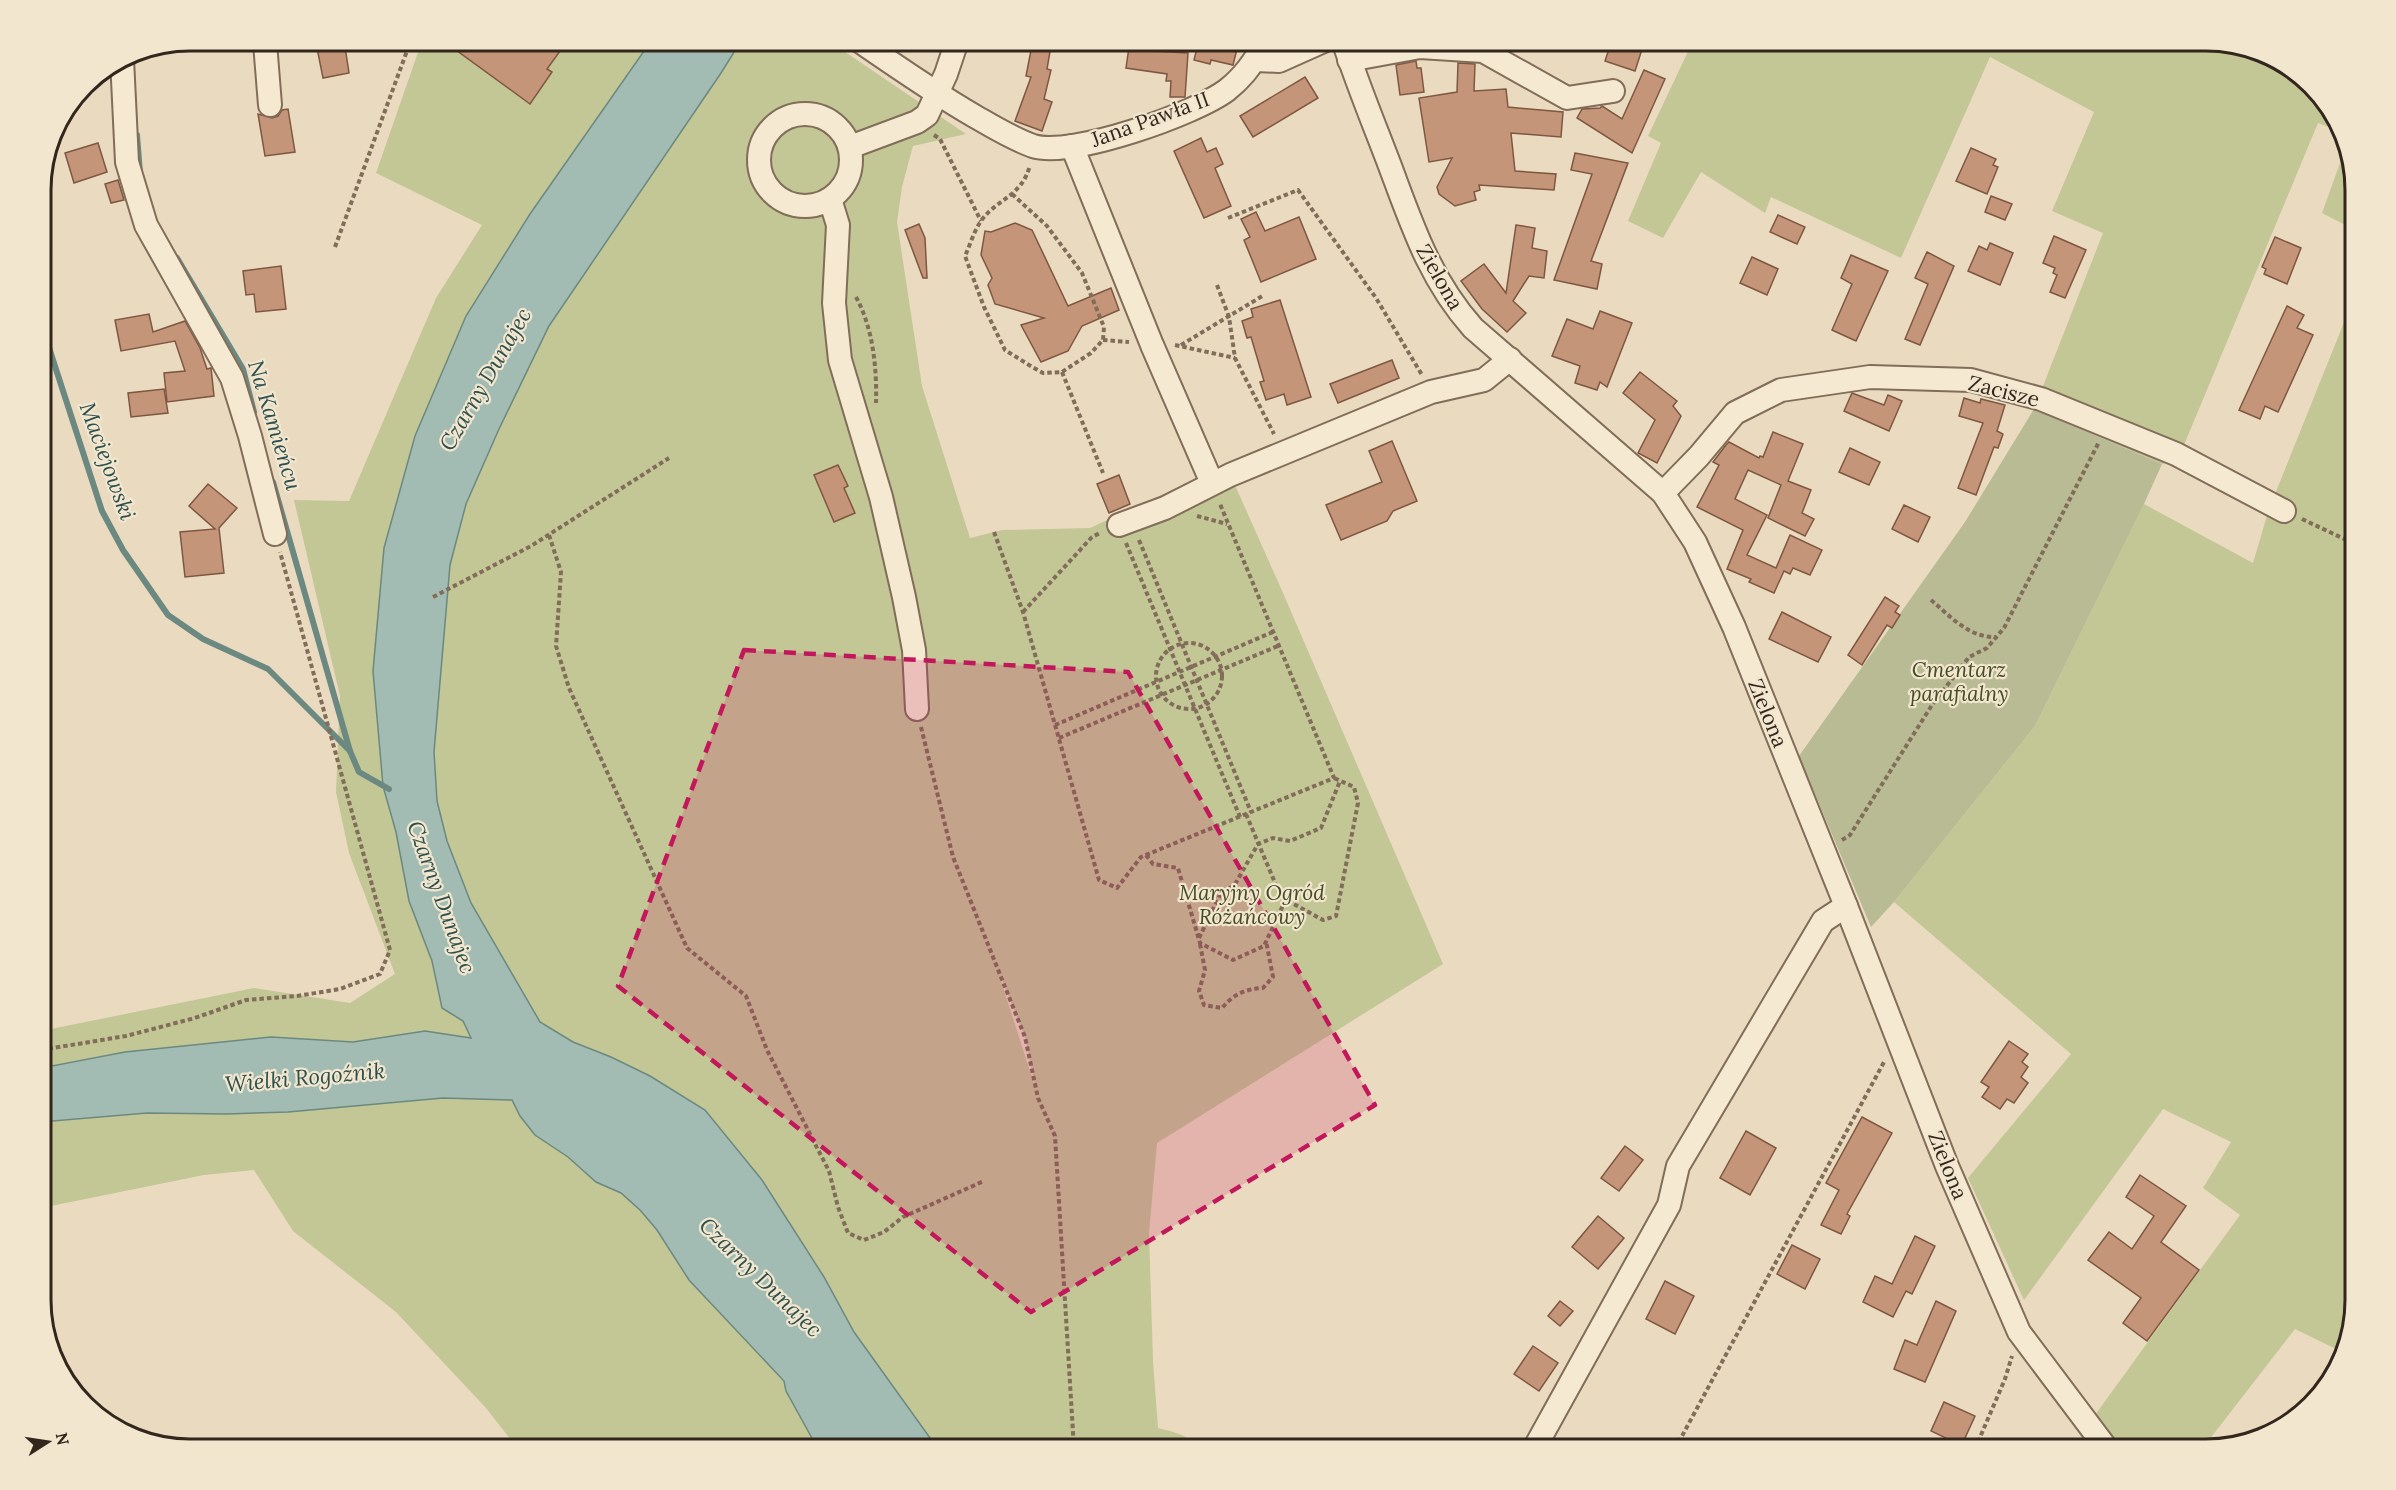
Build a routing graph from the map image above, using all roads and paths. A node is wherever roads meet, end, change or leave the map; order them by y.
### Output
1 (267, 51) edge
2 (407, 51) edge
3 (874, 51) edge
4 (954, 51) edge
5 (1260, 51) edge
6 (1263, 51) edge
7 (1301, 51) edge
8 (1346, 51) edge
9 (1483, 51) edge
10 (123, 69) edge
11 (1613, 91) dead end
12 (936, 92) junction
13 (270, 105) dead end
14 (917, 122) junction
15 (1072, 146) junction
16 (850, 147) junction
17 (1035, 147) junction
18 (1012, 194) junction
19 (830, 199) junction
20 (1228, 218) dead end
21 (981, 220) junction
22 (335, 247) dead end
23 (1217, 285) dead end
24 (1264, 295) dead end
25 (1229, 317) junction
26 (1181, 345) dead end
27 (1510, 359) junction
28 (1062, 372) junction
29 (1431, 392) junction
30 (2102, 436) dead end
31 (1284, 452) junction
32 (669, 458) dead end
33 (1103, 473) dead end
34 (1212, 483) junction
35 (1663, 493) junction
36 (2284, 511) joint
37 (1125, 522) junction
38 (994, 532) dead end
39 (275, 534) joint
40 (549, 535) junction
41 (2345, 539) edge
42 (433, 597) dead end
43 (1931, 600) dead end
44 (1023, 612) junction
45 (1273, 632) junction
46 (1996, 637) junction
47 (1181, 644) junction
48 (1278, 646) junction
49 (1169, 649) junction
50 (1216, 657) junction
51 (1191, 667) junction
52 (1221, 670) junction
53 (1179, 673) junction
54 (1196, 680) junction
55 (1156, 682) junction
56 (1184, 685) junction
57 (1161, 694) junction
58 (1206, 704) junction
59 (917, 709) joint
60 (1194, 709) junction
61 (1055, 725) junction
62 (1059, 738) junction
63 (1334, 778) junction
64 (1340, 781) junction
65 (1251, 812) junction
66 (1246, 814) junction
67 (1240, 817) junction
68 (1837, 843) dead end
69 (1258, 844) junction
70 (1146, 855) junction
71 (1286, 899) junction
72 (1846, 906) junction
73 (1266, 940) junction
74 (1199, 941) junction
75 (1898, 1035) junction
76 (51, 1048) edge
77 (984, 1181) dead end
78 (2019, 1332) junction
79 (1073, 1439) edge
80 (1539, 1439) edge
81 (1680, 1439) edge
82 (1979, 1439) edge
83 (2099, 1439) edge

1 - 13 street
2 - 22 path
3 - 12 street, Jana Pawła II
4 - 12 street
5 - 15 street, Jana Pawła II
6 - 7 street
8 - 27 street, Zielona
9 - 11 street
10 - 39 street
12 - 14 street
12 - 17 street, Jana Pawła II
14 - 16 street
14 - 21 path
15 - 17 street, Jana Pawła II
15 - 34 street
16 - 19 street
16 - 19 street
17 - 18 path
18 - 21 path
18 - 28 path
19 - 59 street
20 - 29 path
21 - 28 path
23 - 25 path
24 - 25 path
25 - 26 path
25 - 31 path
27 - 29 street
27 - 35 street, Zielona
28 - 33 path
29 - 31 street
30 - 46 path
31 - 34 street
32 - 40 path
34 - 37 street
34 - 45 path
35 - 36 street, Zacisze
35 - 72 street, Zielona
36 - 41 path
37 - 44 path
37 - 47 path
37 - 49 path
38 - 44 path
39 - 76 path
40 - 42 path
40 - 77 path
43 - 46 path
44 - 61 path
45 - 48 path
45 - 50 path
46 - 68 path
47 - 49 path
47 - 50 path
47 - 51 path
48 - 52 path
48 - 63 path
49 - 53 path
49 - 55 path
50 - 51 path
50 - 52 path
51 - 53 path
51 - 54 path
52 - 54 path
52 - 58 path
53 - 55 path
53 - 56 path
54 - 56 path
54 - 58 path
55 - 57 path
55 - 61 path
56 - 57 path
56 - 60 path
57 - 60 path
57 - 62 path
58 - 60 path
58 - 65 path
59 - 79 path
60 - 67 path
61 - 62 path
62 - 70 path
63 - 64 path
63 - 65 path
64 - 69 path
64 - 71 path
65 - 66 path
66 - 67 path
66 - 69 path
67 - 70 path
69 - 71 path
69 - 74 path
70 - 74 path
71 - 73 path
72 - 75 street, Zielona
72 - 80 street
73 - 74 path
73 - 74 path
75 - 78 street, Zielona
75 - 81 path
78 - 82 path
78 - 83 street, Zielona

